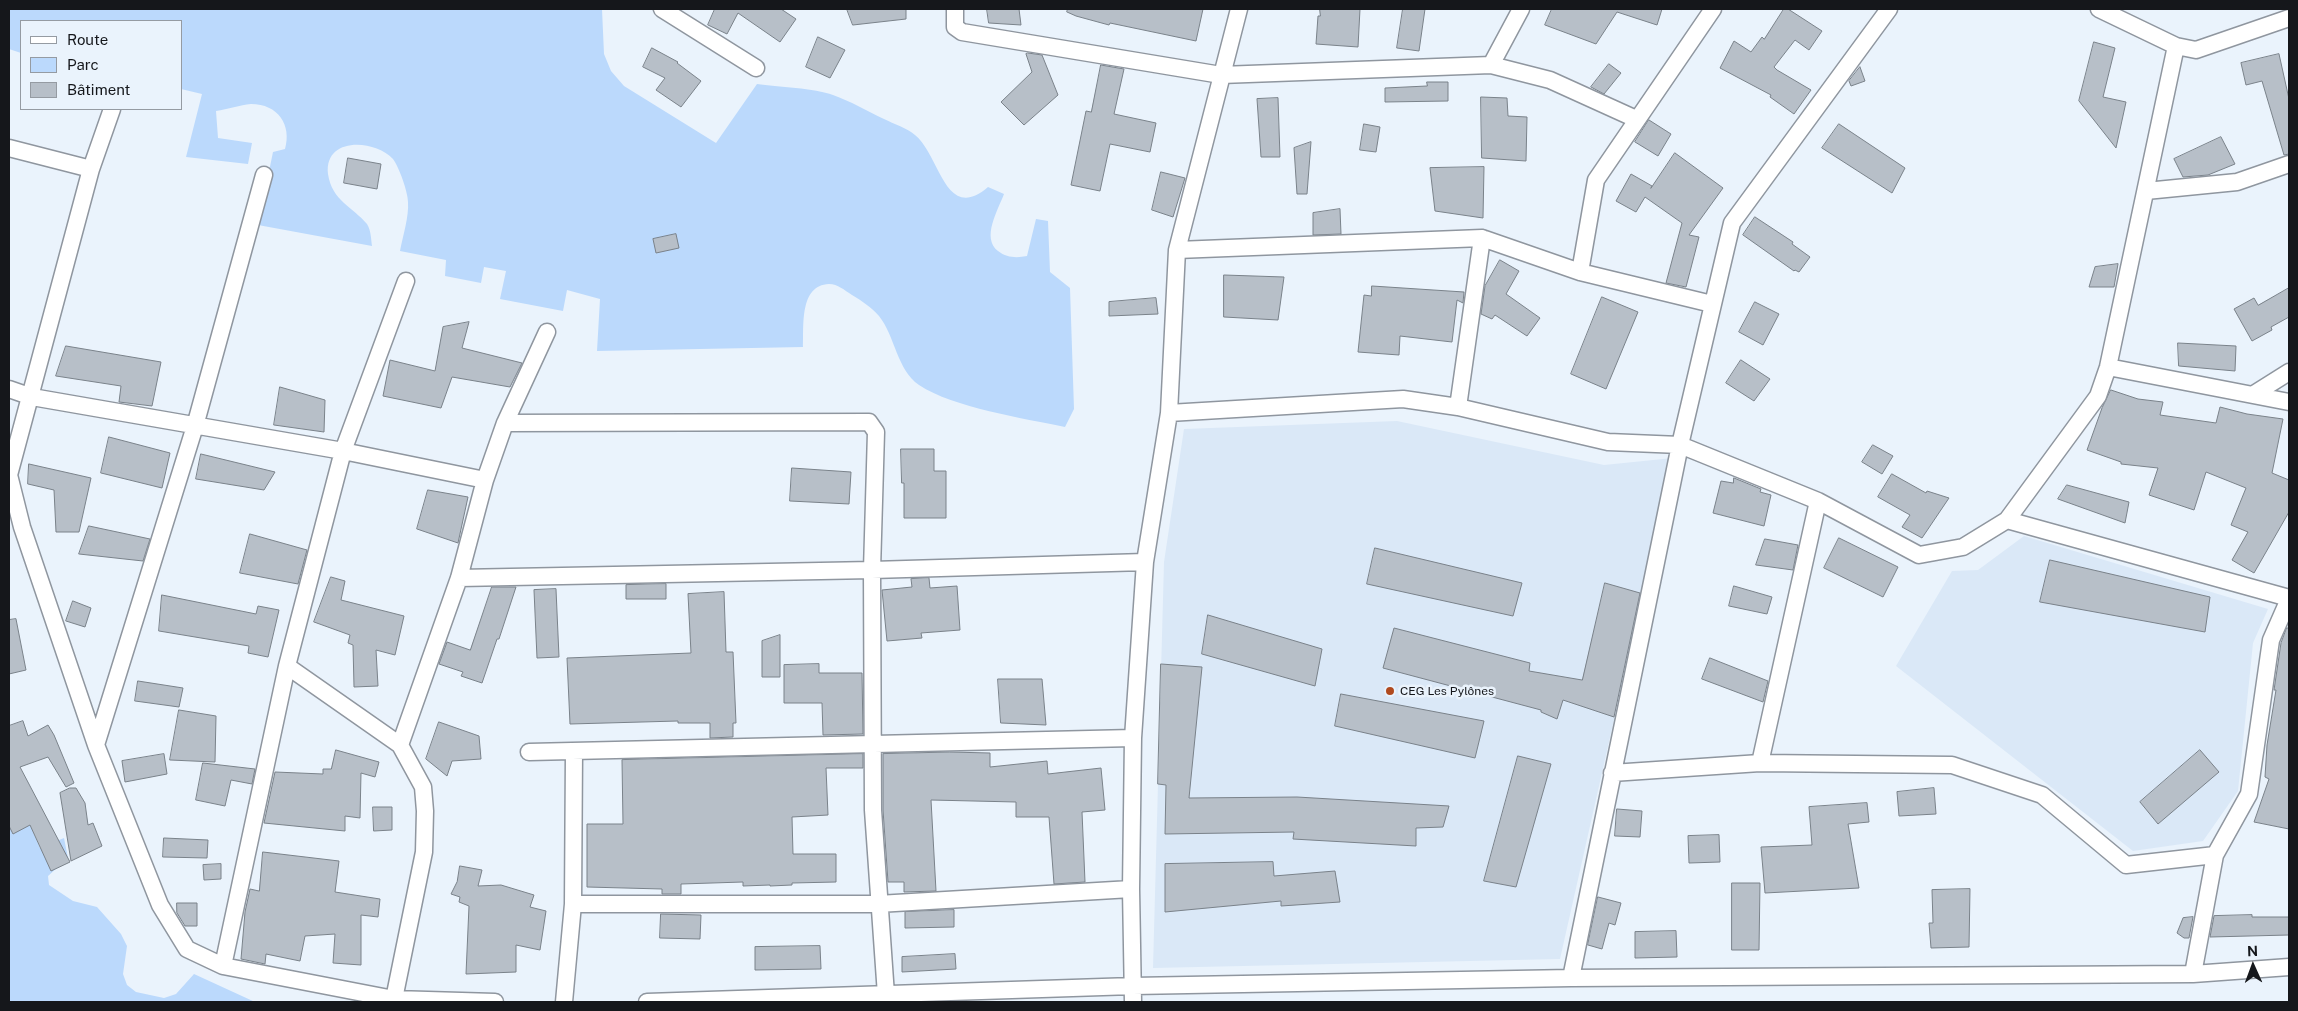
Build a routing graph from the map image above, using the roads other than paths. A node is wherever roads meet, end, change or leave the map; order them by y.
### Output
1 (662, 9) edge
2 (955, 9) edge
3 (1239, 9) edge
4 (1521, 9) edge
5 (1713, 9) edge
6 (1889, 9) edge
7 (2099, 9) edge
8 (2289, 18) edge
9 (2176, 46) junction
10 (1491, 65) junction
11 (756, 68) dead end
12 (1222, 75) junction
13 (112, 110) edge
14 (1636, 120) junction
15 (9, 148) edge
16 (2289, 164) edge
17 (91, 169) junction
18 (264, 175) dead end
19 (2146, 191) junction
20 (1482, 238) junction
21 (1177, 250) junction
22 (1580, 272) junction
23 (406, 281) dead end
24 (1712, 304) junction
25 (546, 332) dead end
26 (2108, 367) junction
27 (2289, 372) edge
28 (9, 389) edge
29 (2254, 394) junction
30 (32, 397) junction
31 (2289, 402) edge
32 (1458, 407) junction
33 (1169, 413) junction
34 (505, 424) junction
35 (195, 426) junction
36 (1680, 445) junction
37 (343, 451) junction
38 (485, 480) junction
39 (1818, 501) junction
40 (2007, 520) junction
41 (1145, 562) junction
42 (872, 570) junction
43 (459, 578) junction
44 (2289, 598) edge
45 (287, 666) junction
46 (1134, 738) junction
47 (874, 744) junction
48 (96, 745) junction
49 (400, 745) junction
50 (574, 751) junction
51 (529, 752) dead end
52 (1760, 763) junction
53 (1612, 774) junction
54 (2215, 855) junction
55 (1131, 889) junction
56 (572, 904) junction
57 (878, 904) junction
58 (223, 966) junction
59 (2289, 967) edge
60 (2193, 974) junction
61 (1571, 978) junction
62 (1133, 994) edge
63 (886, 995) junction
64 (394, 999) junction
65 (495, 1002) edge
66 (564, 1002) edge
67 (647, 1002) edge

1 - 11 street
2 - 12 street
3 - 12 street
4 - 10 street
5 - 14 street
6 - 24 street
7 - 9 street
8 - 9 street
9 - 19 street
10 - 12 street
10 - 14 street
12 - 21 street
13 - 17 street
14 - 22 street
15 - 17 street
16 - 19 street
17 - 30 street
18 - 35 street
19 - 26 street
20 - 21 street
20 - 22 street
20 - 32 street
21 - 33 street
22 - 24 street
23 - 37 street
24 - 36 street
25 - 34 street
26 - 29 street
26 - 40 street
27 - 29 street
28 - 30 street
29 - 31 street
30 - 35 street
30 - 48 street
32 - 33 street
32 - 36 street
33 - 41 street
34 - 38 street
34 - 42 street
35 - 37 street
35 - 48 street
36 - 39 street
36 - 53 street
37 - 38 street
37 - 45 street
38 - 43 street
39 - 40 street
39 - 52 street
40 - 44 street
41 - 42 street
41 - 46 street
42 - 43 street
42 - 47 street
43 - 49 street
44 - 54 street
45 - 49 street
45 - 58 street
46 - 47 street
46 - 55 street
47 - 50 street
47 - 57 street
48 - 58 street
49 - 64 street
50 - 51 street
50 - 56 street
52 - 53 street
52 - 54 street
53 - 61 street
54 - 60 street
55 - 57 street
55 - 62 street
56 - 57 street
56 - 66 street
57 - 63 street
58 - 64 street
59 - 60 street
60 - 61 street
61 - 62 street
62 - 63 street
63 - 67 street
64 - 65 street

